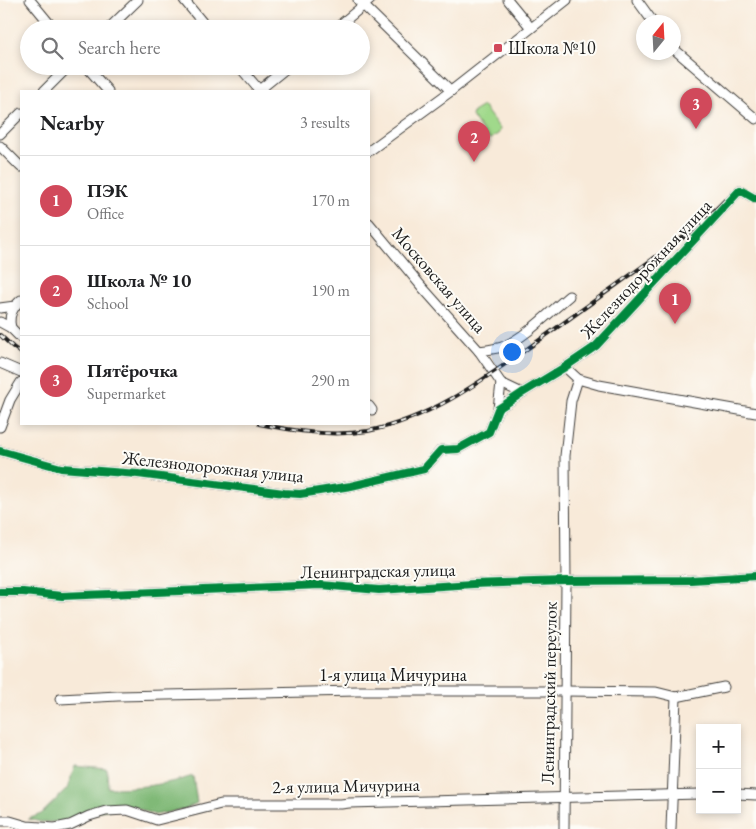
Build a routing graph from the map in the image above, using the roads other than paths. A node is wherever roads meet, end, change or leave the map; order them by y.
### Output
1 (30, 0) edge
2 (138, 0) edge
3 (184, 0) edge
4 (508, 0) edge
5 (567, 0) edge
6 (637, 0) edge
7 (364, 2) edge
8 (648, 15) edge
9 (47, 20) edge
10 (117, 20) edge
11 (201, 20) edge
12 (345, 20) edge
13 (531, 28) junction
14 (681, 55) edge
15 (60, 75) edge
16 (94, 75) edge
17 (246, 75) edge
18 (278, 75) edge
19 (45, 90) edge
20 (107, 90) edge
21 (258, 90) edge
22 (260, 90) edge
23 (451, 91) junction
24 (20, 114) edge
25 (756, 119) edge
26 (0, 134) edge
27 (0, 146) edge
28 (370, 150) edge
29 (20, 166) edge
30 (756, 198) edge
31 (370, 225) edge
32 (569, 296) dead end
33 (18, 303) edge
34 (0, 308) edge
35 (0, 322) edge
36 (11, 328) junction
37 (20, 337) edge
38 (479, 351) junction
39 (0, 363) edge
40 (565, 367) junction
41 (20, 372) edge
42 (578, 379) junction
43 (501, 383) junction
44 (20, 384) edge
45 (522, 393) junction
46 (498, 409) junction
47 (756, 413) edge
48 (0, 427) edge
49 (0, 451) edge
50 (756, 576) edge
51 (566, 581) junction
52 (0, 592) edge
53 (724, 686) dead end
54 (565, 691) junction
55 (676, 698) junction
56 (60, 699) dead end
57 (673, 794) junction
58 (696, 794) edge
59 (741, 794) edge
60 (756, 794) edge
61 (564, 797) junction
62 (0, 821) edge
63 (564, 829) edge
64 (671, 829) edge

1 - 9 street
2 - 10 street
3 - 11 street
4 - 13 street
5 - 13 street
6 - 8 street
7 - 12 street
7 - 23 street
13 - 23 street
14 - 25 street
15 - 19 street
16 - 20 street
17 - 21 street
18 - 22 street
23 - 28 street
24 - 26 street
27 - 29 street
30 - 40 street, Железнодорожная улица
31 - 38 street, Московская улица
32 - 38 street
33 - 34 street
33 - 36 street
35 - 36 street
36 - 37 street
38 - 43 street, Московская улица
39 - 41 street
40 - 42 street
40 - 45 street, Железнодорожная улица
42 - 47 street
42 - 51 street, Ленинградский переулок
43 - 45 street
43 - 46 street
44 - 48 street
45 - 46 street, Железнодорожная улица
46 - 49 street, Железнодорожная улица
50 - 51 street, Ленинградская улица
51 - 52 street, Ленинградская улица
51 - 54 street, Ленинградский переулок
53 - 55 street, 1-я улица Мичурина
54 - 55 street, 1-я улица Мичурина
54 - 56 street, 1-я улица Мичурина
54 - 61 street, Ленинградский переулок
55 - 57 street
57 - 58 street, 2-я улица Мичурина
57 - 61 street, 2-я улица Мичурина
57 - 64 street
59 - 60 street
61 - 62 street, 2-я улица Мичурина
61 - 63 street, Ленинградский переулок

